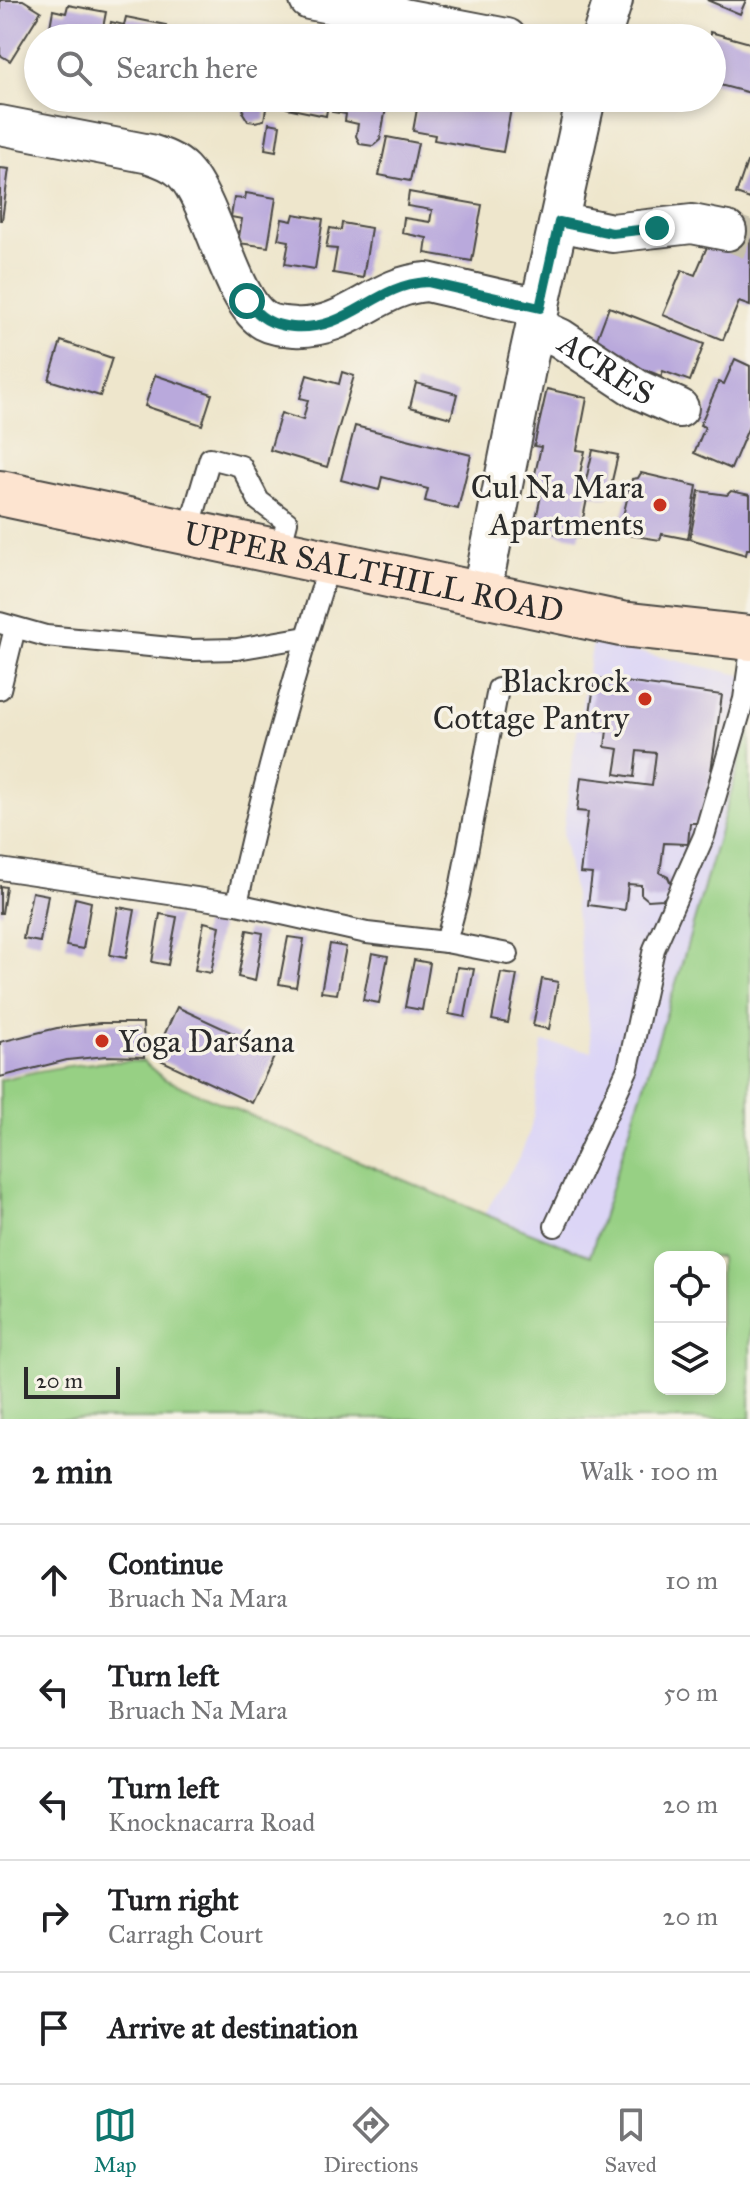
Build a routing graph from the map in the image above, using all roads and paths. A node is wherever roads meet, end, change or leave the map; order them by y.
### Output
1 (309, 0) edge
2 (613, 0) edge
3 (434, 24) edge
4 (605, 24) edge
5 (583, 112) edge
6 (0, 125) edge
7 (559, 222) junction
8 (727, 231) tunnel mouth
9 (538, 318) junction
10 (679, 408) dead end
11 (0, 493) edge
12 (188, 533) junction
13 (279, 553) junction
14 (330, 563) junction
15 (481, 596) junction
16 (8, 626) edge
17 (306, 637) junction
18 (750, 638) edge
19 (750, 657) edge
20 (0, 689) edge
21 (498, 689) dead end
22 (0, 869) edge
23 (237, 904) junction
24 (446, 942) junction
25 (508, 954) dead end
26 (555, 1226) dead end

1 - 3 street
2 - 4 street
5 - 7 street
6 - 9 street, ACRES
7 - 8 street
7 - 9 street
9 - 10 street, ACRES
9 - 15 street
11 - 12 main road, UPPER SALTHILL ROAD
12 - 13 main road, UPPER SALTHILL ROAD
12 - 13 lane
13 - 14 main road, UPPER SALTHILL ROAD
14 - 15 main road, UPPER SALTHILL ROAD
14 - 17 lane
15 - 18 main road, UPPER SALTHILL ROAD
16 - 17 lane
16 - 20 lane
17 - 23 lane
19 - 26 lane
21 - 24 lane
22 - 23 lane
23 - 24 lane
24 - 25 lane

